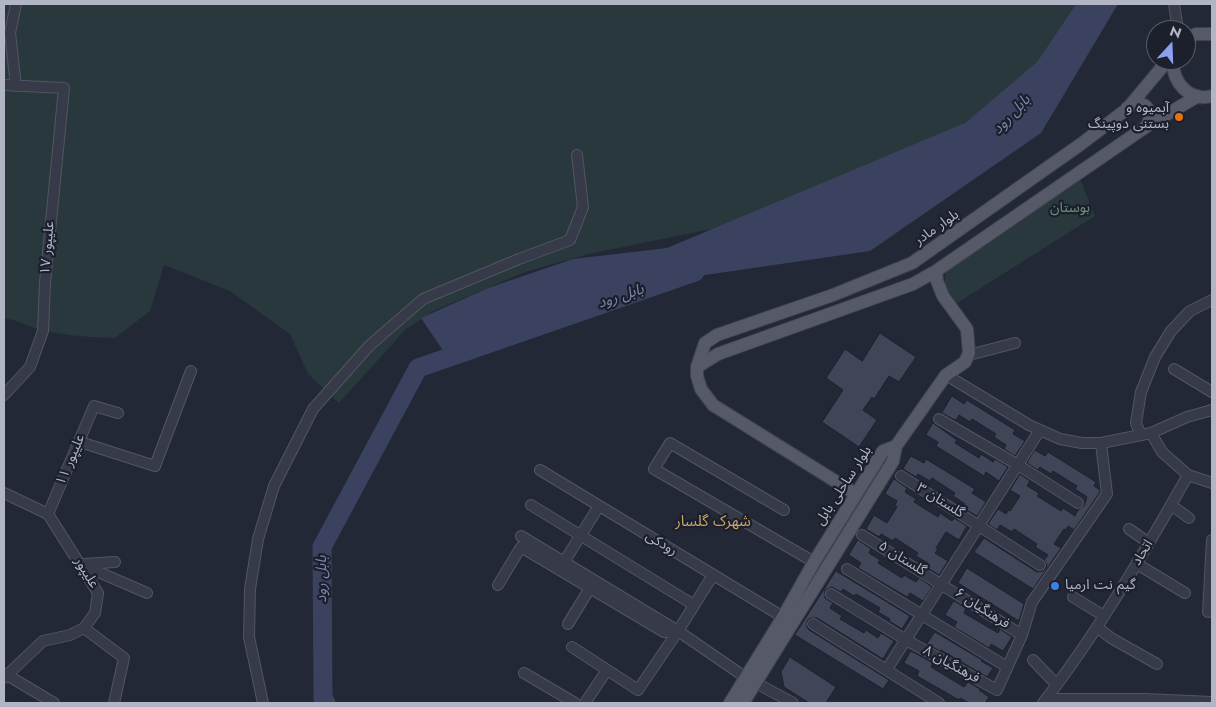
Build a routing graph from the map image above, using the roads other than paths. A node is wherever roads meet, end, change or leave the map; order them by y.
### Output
1 (16, 4) edge
2 (1174, 4) edge
3 (1176, 20) edge
4 (1210, 32) edge
5 (1196, 34) edge
6 (1160, 70) edge
7 (1172, 70) edge
8 (4, 85) edge
9 (16, 86) junction
10 (1207, 97) edge
11 (1127, 109) junction
12 (1146, 126) junction
13 (577, 155) dead end
14 (936, 271) junction
15 (1212, 300) edge
16 (1015, 343) dead end
17 (968, 355) junction
18 (697, 367) junction
19 (1174, 369) dead end
20 (191, 371) dead end
21 (946, 375) junction
22 (1212, 392) edge
23 (4, 396) edge
24 (1212, 410) edge
25 (118, 413) dead end
26 (939, 419) dead end
27 (1040, 430) junction
28 (1146, 434) junction
29 (80, 442) junction
30 (1101, 443) junction
31 (896, 446) junction
32 (1018, 465) junction
33 (540, 470) dead end
34 (1188, 474) junction
35 (901, 476) dead end
36 (1212, 482) edge
37 (4, 493) edge
38 (856, 494) junction
39 (1078, 503) dead end
40 (531, 505) dead end
41 (599, 506) junction
42 (1171, 506) junction
43 (784, 510) dead end
44 (48, 514) junction
45 (1190, 518) dead end
46 (979, 526) junction
47 (1129, 529) dead end
48 (862, 535) dead end
49 (521, 536) dead end
50 (580, 536) junction
51 (1212, 540) edge
52 (1149, 543) junction
53 (115, 562) dead end
54 (564, 562) junction
55 (814, 562) junction
56 (80, 564) junction
57 (1137, 564) junction
58 (1040, 565) dead end
59 (848, 569) dead end
60 (713, 575) junction
61 (942, 584) junction
62 (498, 585) dead end
63 (590, 588) junction
64 (148, 592) dead end
65 (1185, 593) dead end
66 (831, 594) dead end
67 (1073, 596) dead end
68 (694, 605) junction
69 (1208, 612) dead end
70 (922, 614) junction
71 (1104, 616) junction
72 (783, 617) junction
73 (568, 624) dead end
74 (813, 624) dead end
75 (1097, 627) junction
76 (84, 628) junction
77 (678, 631) junction
78 (1022, 635) junction
79 (906, 640) junction
80 (572, 647) dead end
81 (1033, 660) dead end
82 (1157, 664) dead end
83 (1007, 667) junction
84 (887, 669) junction
85 (607, 670) junction
86 (7, 671) edge
87 (524, 673) dead end
88 (750, 680) junction
89 (1057, 685) junction
90 (1045, 701) edge
91 (1167, 701) edge
92 (936, 702) edge
93 (1212, 702) edge
94 (54, 703) edge
95 (114, 703) edge
96 (263, 703) edge
97 (575, 703) edge
98 (585, 703) edge
99 (730, 703) edge
100 (743, 703) edge
101 (793, 703) edge

1 - 9 street
2 - 3 street
4 - 5 main road
6 - 11 main road, بلوار مادر
7 - 10 main road
8 - 9 street
9 - 23 street, علیپور ۱۷
10 - 12 main road
11 - 12 main road
11 - 18 main road, بلوار مادر
12 - 14 main road
13 - 96 street
14 - 17 main road
14 - 18 main road
15 - 28 street
16 - 17 street
17 - 21 main road
18 - 38 main road
19 - 22 street
20 - 29 street
21 - 27 street
21 - 31 main road
24 - 28 street
25 - 29 street, علیپور ۱۱
26 - 32 street
27 - 30 street
27 - 32 street
28 - 30 street
28 - 34 street
29 - 44 street, علیپور ۱۱
30 - 78 street
31 - 38 main road, بلوار ساحلی بابل
31 - 88 main road, بلوار ساحلی بابل
32 - 39 street
32 - 46 street
33 - 41 street, رودکی
34 - 36 street
34 - 42 street, اتحاد
35 - 46 street, گلستان ۳
37 - 44 street
38 - 55 main road, بلوار ساحلی بابل
40 - 50 street
41 - 50 street
41 - 60 street, رودکی
42 - 45 street
42 - 52 street, اتحاد
43 - 55 street
44 - 56 street, علیپور
46 - 58 street, گلستان ۳
46 - 61 street
47 - 52 street
48 - 61 street, گلستان ۵
49 - 54 street
50 - 54 street
50 - 68 street
51 - 69 street
52 - 57 street, اتحاد
53 - 56 street
54 - 77 street
55 - 72 main road, بلوار ساحلی بابل
56 - 64 street
56 - 76 street, علیپور
57 - 65 street
57 - 71 street, اتحاد
59 - 70 street
60 - 68 street
60 - 72 street, رودکی
61 - 70 street
61 - 78 street, فرهنگیان ۶
62 - 63 street
63 - 73 street
63 - 77 street
66 - 79 street, فرهنگیان ۸
67 - 71 street
68 - 77 street
70 - 79 street
70 - 83 street
71 - 75 street, اتحاد
72 - 88 main road, بلوار ساحلی بابل
74 - 84 street
75 - 82 street
75 - 89 street, اتحاد
76 - 86 street
76 - 95 street
77 - 85 street
77 - 88 street
78 - 83 street
79 - 83 street, فرهنگیان ۸
79 - 84 street
80 - 85 street
81 - 89 street
84 - 92 street
85 - 98 street
86 - 94 street
87 - 97 street
88 - 99 main road, بلوار ساحلی بابل
88 - 100 main road, بلوار ساحلی بابل
88 - 101 street
89 - 90 street, اتحاد
90 - 91 street
91 - 93 street

